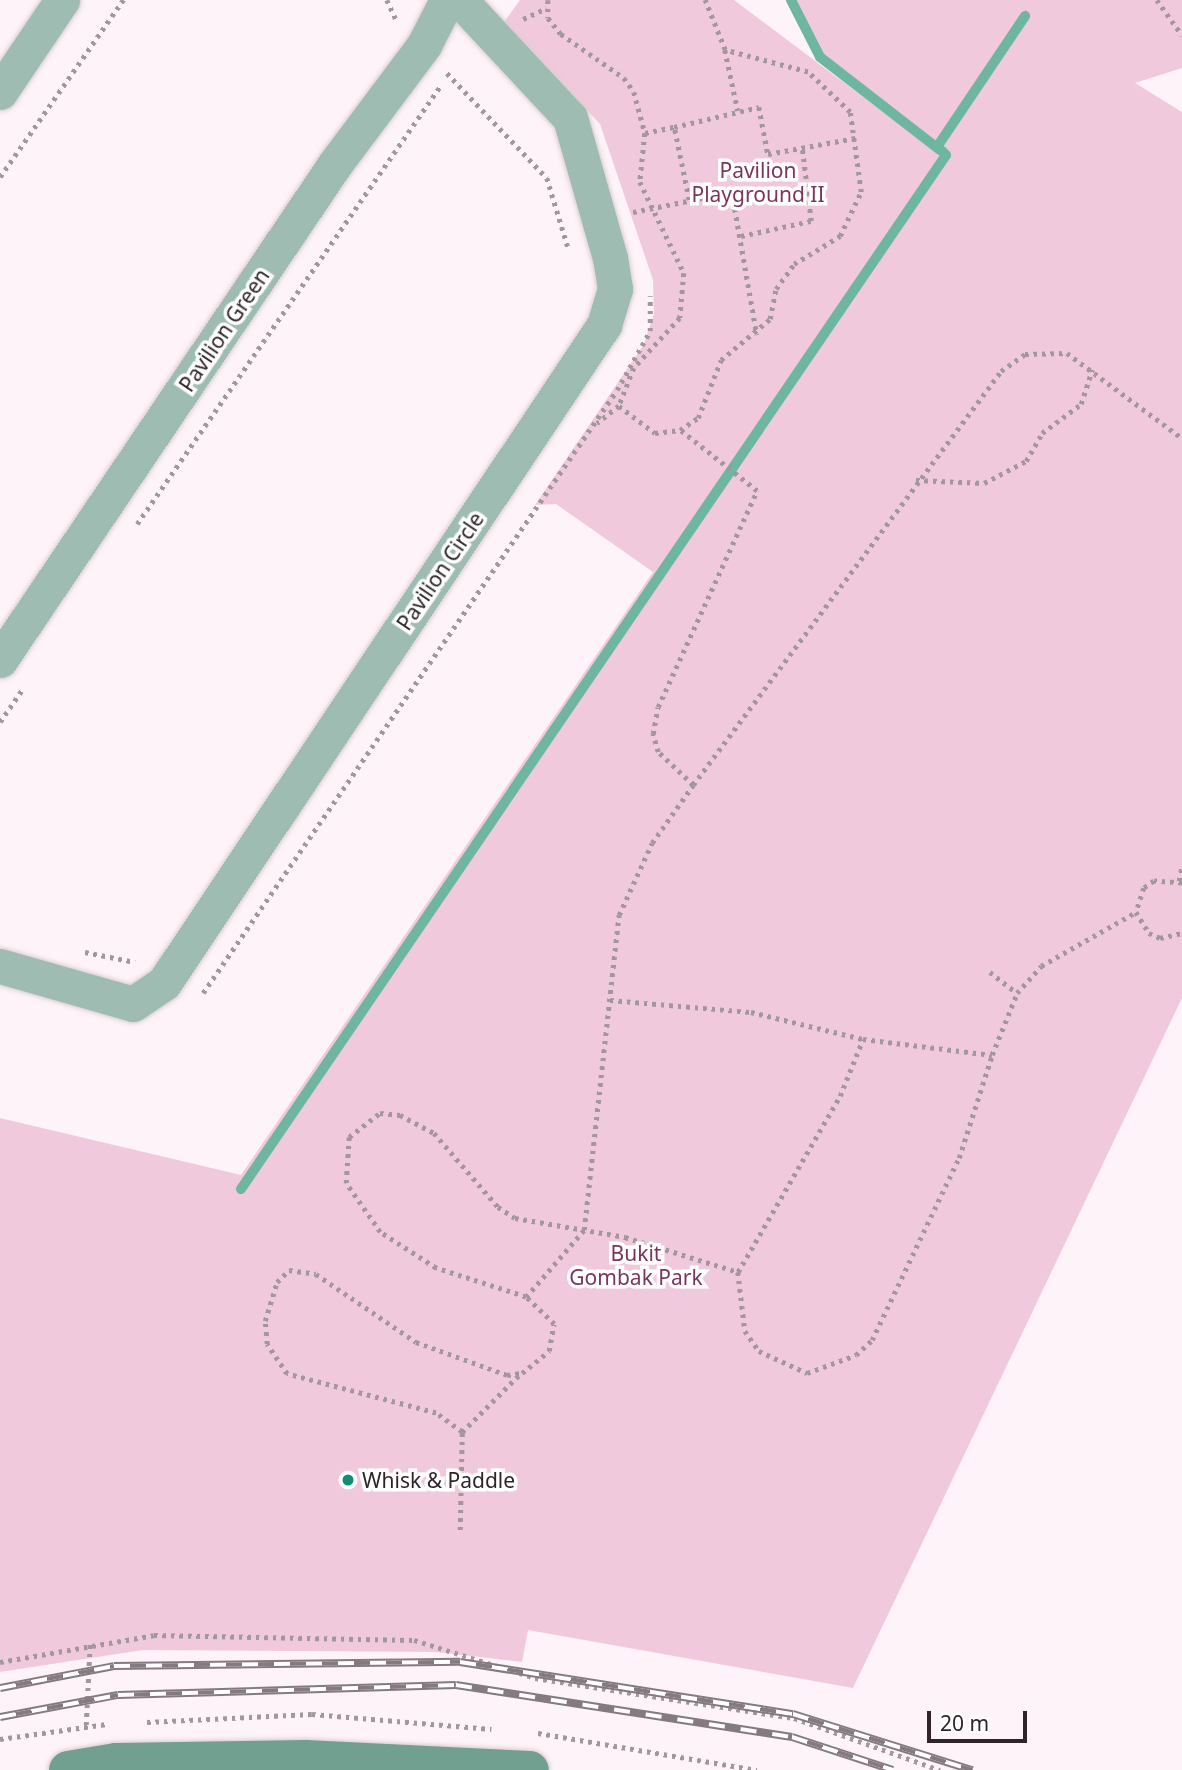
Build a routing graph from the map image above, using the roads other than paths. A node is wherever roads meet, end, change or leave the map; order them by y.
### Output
1 (62, 0) edge
2 (447, 0) edge
3 (460, 0) edge
4 (0, 92) edge
5 (0, 660) edge
6 (0, 966) edge
7 (68, 1770) edge
8 (530, 1770) edge

1 - 4 street
2 - 5 street, Pavilion Green
3 - 6 street, Pavilion Circle
7 - 8 street

